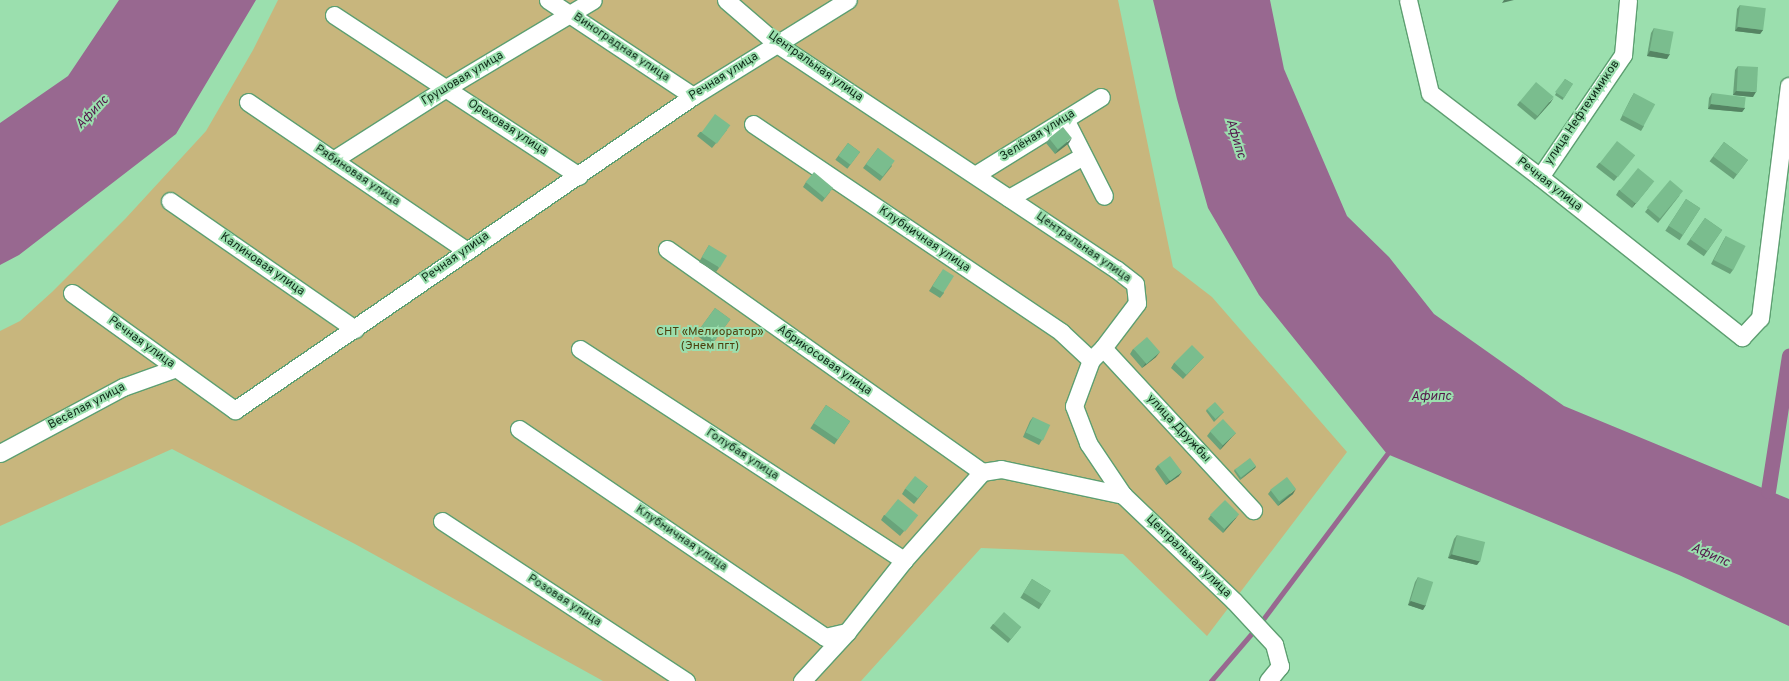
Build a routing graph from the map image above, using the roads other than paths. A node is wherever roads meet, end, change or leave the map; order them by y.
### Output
1 (548, 0) edge
2 (593, 0) edge
3 (726, 0) edge
4 (848, 0) edge
5 (1408, 0) edge
6 (1628, 0) edge
7 (570, 14) junction
8 (334, 15) dead end
9 (778, 44) junction
10 (1789, 86) edge
11 (446, 88) junction
12 (693, 96) junction
13 (1101, 97) dead end
14 (248, 102) dead end
15 (1065, 119) junction
16 (753, 124) dead end
17 (1083, 156) junction
18 (334, 160) junction
19 (975, 175) junction
20 (579, 176) junction
21 (1540, 177) junction
22 (1104, 196) dead end
23 (1009, 198) junction
24 (170, 200) dead end
25 (667, 249) dead end
26 (467, 251) junction
27 (72, 293) dead end
28 (355, 329) junction
29 (1103, 348) junction
30 (580, 349) dead end
31 (1091, 360) junction
32 (176, 368) junction
33 (519, 429) dead end
34 (0, 453) edge
35 (982, 472) junction
36 (1123, 495) junction
37 (1253, 510) dead end
38 (442, 521) dead end
39 (904, 560) junction
40 (847, 632) junction
41 (686, 681) edge
42 (802, 681) edge
43 (1268, 681) edge

1 - 7 street, Виноградная улица
2 - 7 street, Грушовая улица
3 - 9 street, Центральная улица
4 - 9 street, Речная улица
5 - 21 street, Речная улица
6 - 21 street, улица Нефтехимиков
7 - 11 street, Грушовая улица
7 - 12 street, Виноградная улица
8 - 11 street, Ореховая улица
9 - 12 street, Речная улица
9 - 19 street, Центральная улица
10 - 21 street, Речная улица
11 - 18 street, Грушовая улица
11 - 20 street, Ореховая улица
12 - 20 street, Речная улица
13 - 15 street, Зелёная улица
14 - 18 street, Рябиновая улица
15 - 17 street
15 - 19 street, Зелёная улица
16 - 31 street, Клубничная улица
17 - 22 street
17 - 23 street
18 - 26 street, Рябиновая улица
19 - 23 street, Центральная улица
20 - 26 street, Речная улица
23 - 29 street, Центральная улица
24 - 28 street, Калиновая улица
25 - 35 street, Абрикосовая улица
26 - 28 street, Речная улица
27 - 32 street, Речная улица
28 - 32 street, Речная улица
29 - 31 street, Центральная улица
29 - 37 street, улица Дружбы
30 - 39 street, Голубая улица
31 - 36 street, Центральная улица
32 - 34 street, Весёлая улица
33 - 40 street, Клубничная улица
35 - 36 street
35 - 39 street
36 - 43 street, Центральная улица
38 - 41 street, Розовая улица
39 - 40 street
40 - 42 street

